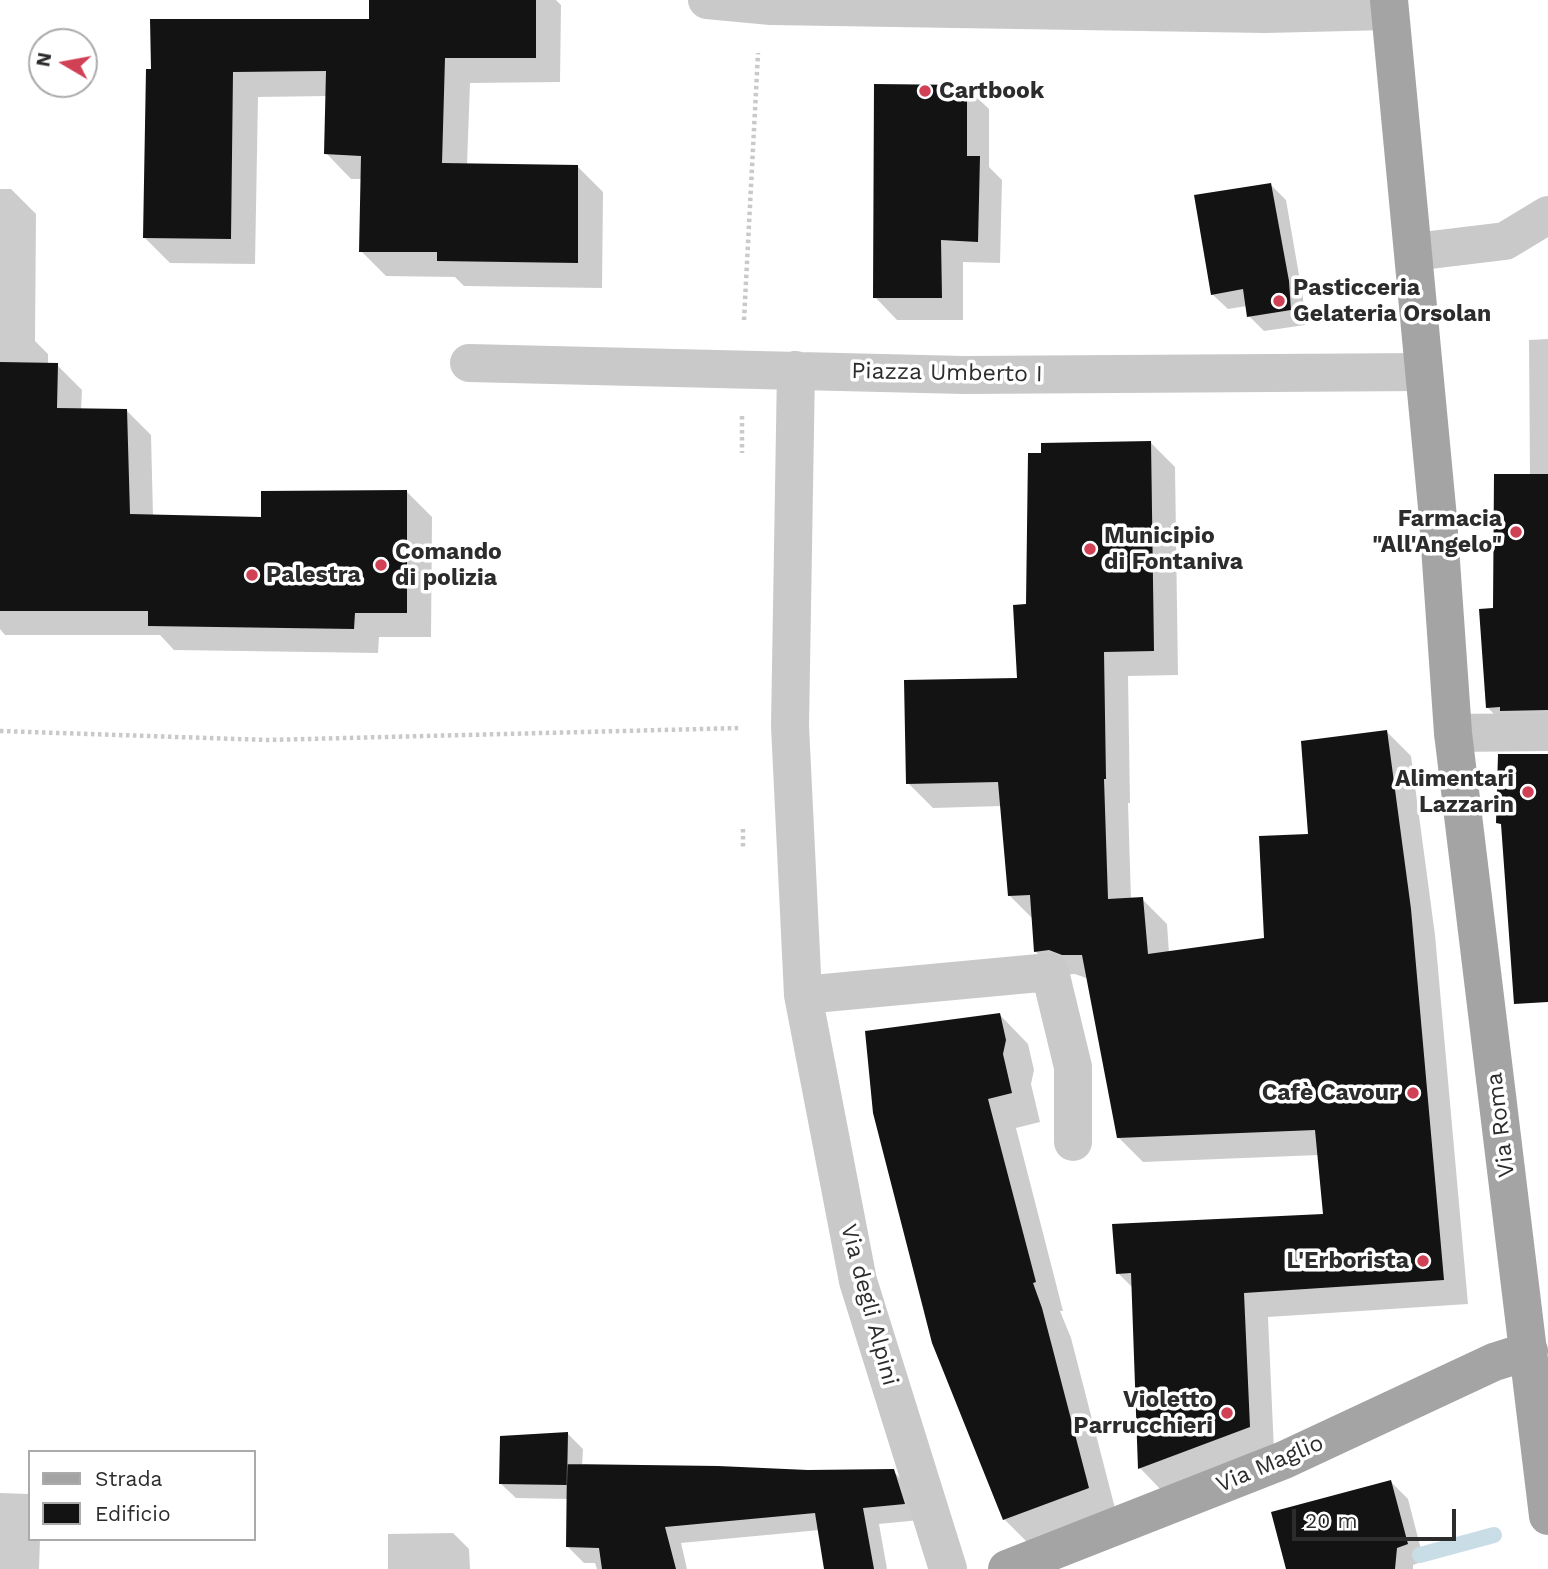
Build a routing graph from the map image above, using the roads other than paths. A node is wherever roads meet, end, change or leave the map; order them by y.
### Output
1 (707, 0) edge
2 (1389, 6) edge
3 (1548, 215) edge
4 (1414, 252) junction
5 (469, 363) dead end
6 (796, 370) junction
7 (1424, 372) junction
8 (1548, 732) edge
9 (1453, 733) junction
10 (803, 995) junction
11 (1073, 1142) dead end
12 (1529, 1351) junction
13 (1548, 1516) edge
14 (948, 1569) edge
15 (1007, 1569) edge

1 - 2 street
2 - 4 main road, Via Roma
3 - 4 street
4 - 7 main road, Via Roma
5 - 6 street, Piazza Umberto I
6 - 7 street, Piazza Umberto I
6 - 10 street, Via degli Alpini
7 - 9 main road, Via Roma
8 - 9 street
9 - 12 main road, Via Roma
10 - 11 street
10 - 14 street, Via degli Alpini
12 - 13 main road, Via Roma
12 - 15 main road, Via Maglio

